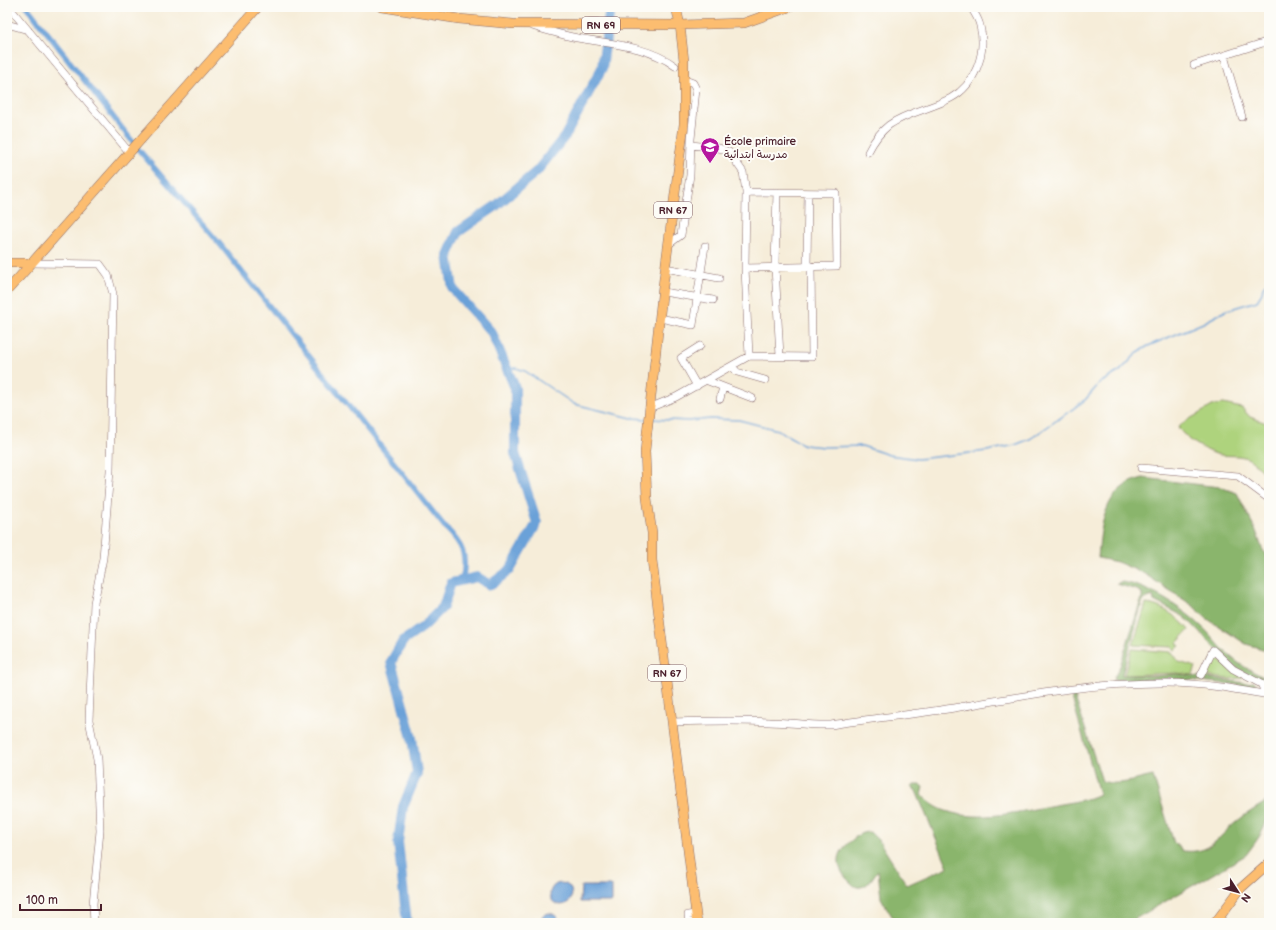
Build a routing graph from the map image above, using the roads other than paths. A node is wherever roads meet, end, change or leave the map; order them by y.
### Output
1 (9, 7) edge
2 (258, 7) edge
3 (382, 7) edge
4 (676, 7) edge
5 (789, 7) edge
6 (971, 7) edge
7 (7, 24) edge
8 (524, 24) junction
9 (680, 26) junction
10 (29, 31) junction
11 (1269, 41) edge
12 (1224, 56) junction
13 (1194, 65) dead end
14 (675, 66) dead end
15 (685, 80) junction
16 (1242, 117) dead end
17 (691, 145) junction
18 (129, 152) junction
19 (868, 152) dead end
20 (746, 192) junction
21 (777, 192) junction
22 (808, 193) junction
23 (669, 244) junction
24 (705, 246) dead end
25 (7, 263) edge
26 (32, 263) junction
27 (809, 266) junction
28 (775, 267) junction
29 (665, 268) junction
30 (745, 268) junction
31 (701, 275) junction
32 (719, 278) dead end
33 (7, 291) edge
34 (662, 292) junction
35 (698, 298) junction
36 (713, 300) dead end
37 (660, 318) junction
38 (700, 346) dead end
39 (749, 356) junction
40 (780, 356) junction
41 (732, 366) junction
42 (708, 380) junction
43 (766, 380) dead end
44 (697, 386) junction
45 (724, 387) junction
46 (752, 398) dead end
47 (720, 399) dead end
48 (649, 411) junction
49 (1141, 468) dead end
50 (1269, 500) edge
51 (1201, 675) dead end
52 (1268, 694) edge
53 (673, 722) junction
54 (1269, 863) edge
55 (1269, 868) edge
56 (696, 919) edge
57 (94, 923) edge
58 (689, 923) edge
59 (1215, 923) edge
60 (1220, 923) edge

1 - 10 street
2 - 18 main road
3 - 8 main road, RN 69
4 - 9 main road, RN 67
5 - 9 main road, RN 69
6 - 19 street
7 - 10 street
8 - 9 main road, RN 69
8 - 14 street
9 - 15 main road, RN 67
10 - 18 street
11 - 12 street
12 - 13 street
12 - 16 street
15 - 17 street
15 - 23 main road, RN 67
17 - 20 street
17 - 23 street
18 - 26 main road
20 - 21 street
20 - 30 street
21 - 22 street
21 - 28 street
22 - 27 street
22 - 27 street
23 - 29 main road, RN 67
24 - 31 street
25 - 26 main road
26 - 33 main road
26 - 57 street
27 - 28 street
27 - 40 street
28 - 30 street
28 - 40 street
29 - 31 street
29 - 34 main road, RN 67
30 - 39 street
31 - 32 street
31 - 35 street
34 - 35 street
34 - 37 main road, RN 67
35 - 36 street
35 - 37 street
37 - 48 main road, RN 67
38 - 44 street
39 - 40 street
39 - 41 street
41 - 42 street
41 - 43 street
42 - 44 street
42 - 45 street
44 - 48 street
45 - 46 street
45 - 47 street
48 - 53 main road, RN 67
49 - 50 street
51 - 52 street
52 - 53 street
53 - 56 main road, RN 67
54 - 59 main road
55 - 60 main road
56 - 58 street

